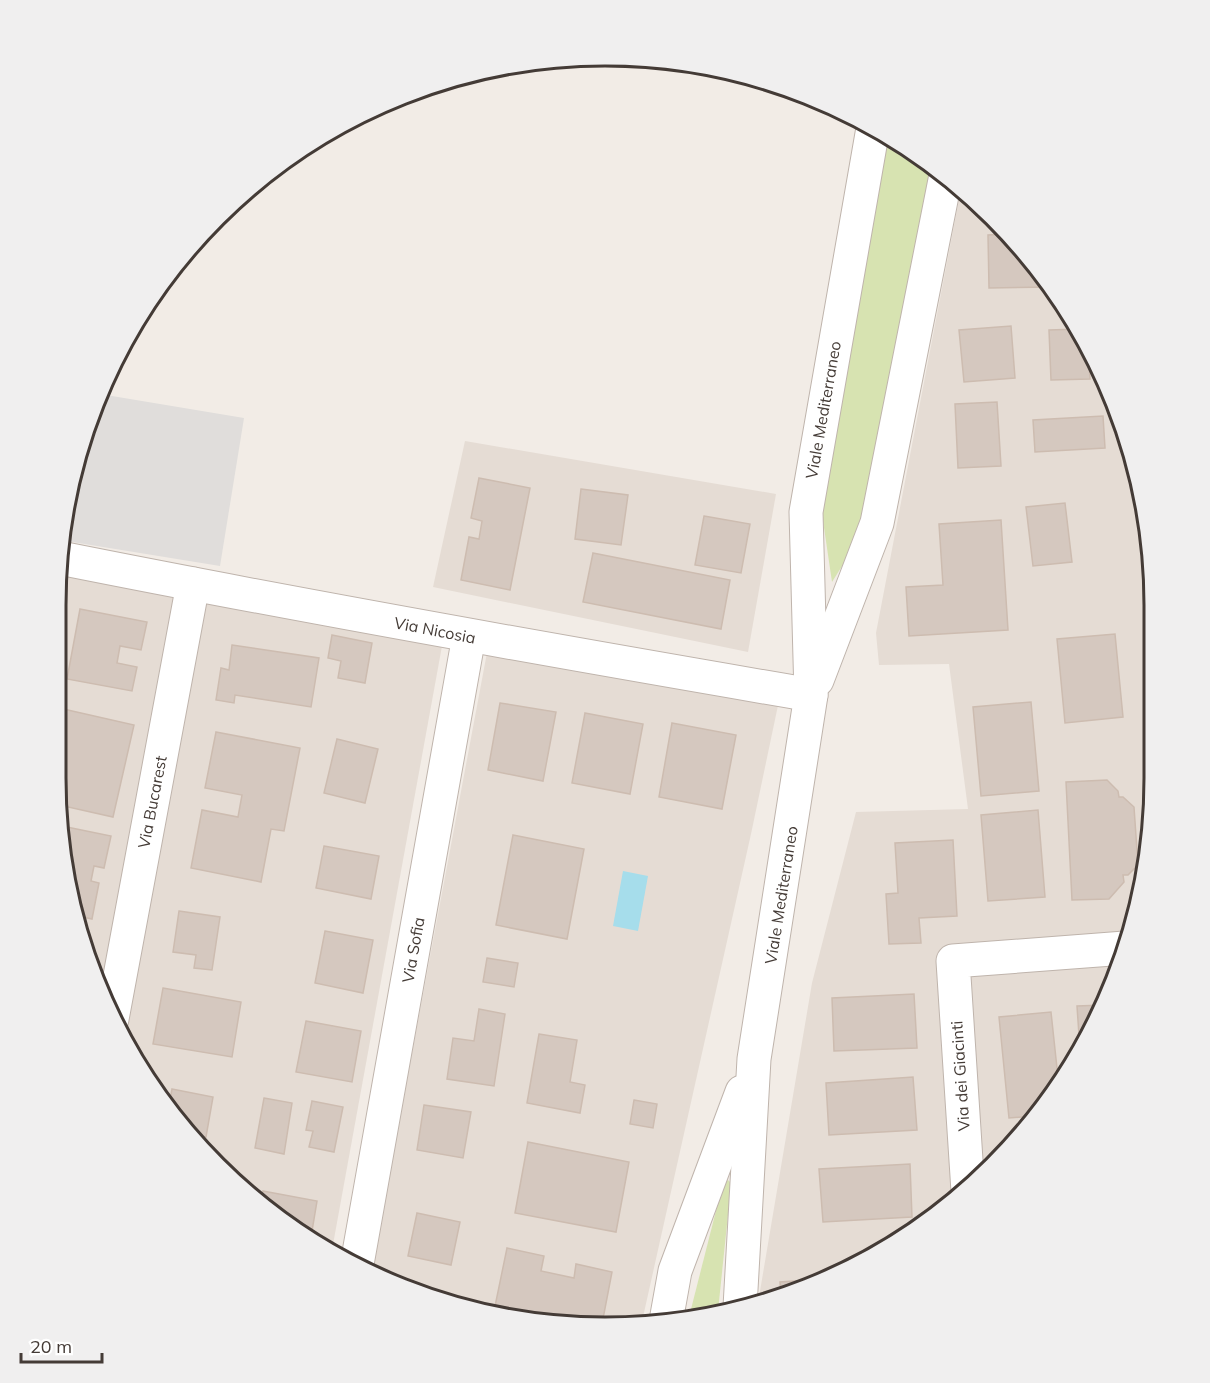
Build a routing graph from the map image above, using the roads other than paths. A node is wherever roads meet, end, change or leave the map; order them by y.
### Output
1 (871, 137) edge
2 (944, 186) edge
3 (68, 560) edge
4 (193, 584) junction
5 (469, 636) junction
6 (812, 695) junction
7 (1116, 949) edge
8 (115, 1002) edge
9 (754, 1059) junction
10 (967, 1176) edge
11 (358, 1257) edge
12 (740, 1300) edge
13 (667, 1313) edge

1 - 6 street, Viale Mediterraneo
2 - 6 street, Viale Mediterraneo
3 - 4 street, Via Nicosia
4 - 5 street, Via Nicosia
4 - 8 street, Via Bucarest
5 - 6 street, Via Nicosia
5 - 11 street, Via Sofia
6 - 9 street, Viale Mediterraneo
7 - 10 street, Via dei Giacinti
9 - 12 street, Viale Mediterraneo
9 - 13 street, Viale Mediterraneo

